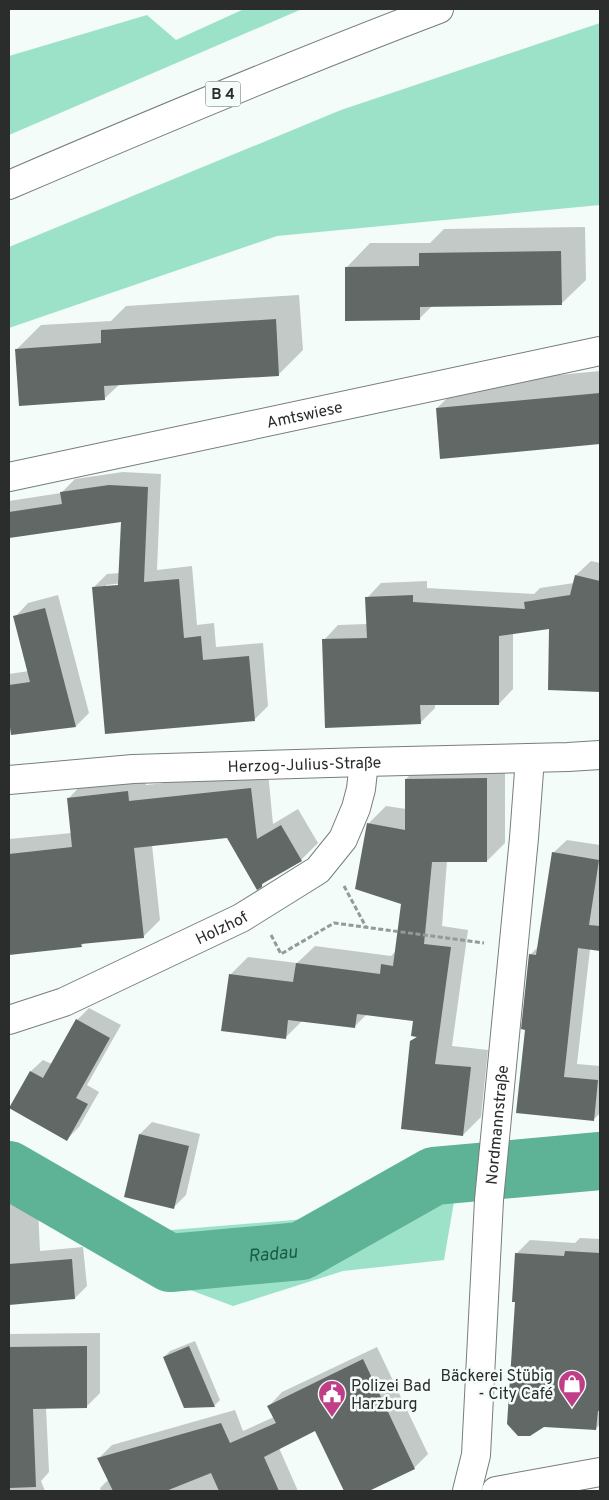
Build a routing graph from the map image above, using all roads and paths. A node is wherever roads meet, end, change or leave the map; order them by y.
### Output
1 (439, 9) edge
2 (9, 185) edge
3 (600, 351) edge
4 (9, 477) edge
5 (600, 755) edge
6 (530, 758) junction
7 (364, 762) junction
8 (9, 780) edge
9 (329, 857) junction
10 (257, 908) junction
11 (366, 928) junction
12 (513, 947) junction
13 (9, 1020) edge
14 (600, 1472) edge
15 (467, 1491) edge
16 (496, 1491) edge

1 - 2 main road, B 4
3 - 4 main road, Amtswiese
5 - 6 main road, Herzog-Julius-Straße
6 - 7 main road, Herzog-Julius-Straße
6 - 12 main road, Nordmannstraße
7 - 8 main road, Herzog-Julius-Straße
7 - 9 main road, Holzhof
9 - 10 main road, Holzhof
9 - 11 path
10 - 11 path
10 - 13 main road, Holzhof
11 - 12 path
12 - 15 main road, Nordmannstraße
14 - 16 main road

